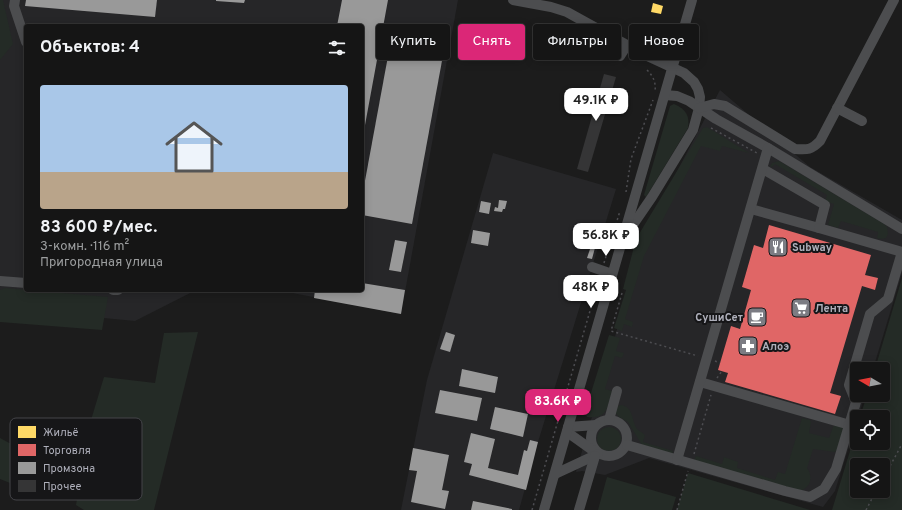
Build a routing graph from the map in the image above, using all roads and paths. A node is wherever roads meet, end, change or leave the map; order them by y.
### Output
1 (14, 0) edge
2 (513, 0) edge
3 (692, 0) edge
4 (894, 0) edge
5 (551, 3) edge
6 (24, 36) edge
7 (627, 45) junction
8 (621, 54) edge
9 (673, 67) junction
10 (647, 70) dead end
11 (665, 95) junction
12 (699, 108) junction
13 (837, 108) junction
14 (862, 122) dead end
15 (711, 128) dead end
16 (767, 153) junction
17 (763, 169) junction
18 (626, 194) dead end
19 (751, 209) junction
20 (621, 210) dead end
21 (819, 228) junction
22 (902, 229) edge
23 (622, 240) junction
24 (902, 251) edge
25 (592, 267) dead end
26 (602, 270) junction
27 (612, 274) junction
28 (0, 281) edge
29 (24, 283) edge
30 (622, 293) dead end
31 (707, 358) junction
32 (720, 362) dead end
33 (722, 371) dead end
34 (700, 382) junction
35 (714, 386) junction
36 (617, 391) dead end
37 (854, 410) edge
38 (609, 420) junction
39 (596, 425) junction
40 (850, 425) joint
41 (567, 430) junction
42 (902, 444) edge
43 (627, 445) junction
44 (597, 455) junction
45 (677, 460) junction
46 (691, 464) junction
47 (890, 466) edge
48 (555, 474) junction
49 (872, 498) edge
50 (532, 510) edge
51 (544, 510) edge
52 (579, 510) edge
53 (677, 510) edge
54 (866, 510) edge

1 - 6 street
2 - 5 street
3 - 9 street
4 - 13 street
5 - 7 street
7 - 8 street
7 - 9 street
9 - 11 street
9 - 12 street
10 - 18 path
11 - 12 street
11 - 23 street
12 - 13 street
12 - 16 street
12 - 23 street
13 - 14 street
15 - 16 path
16 - 17 street
16 - 22 street
17 - 19 street
17 - 21 street
19 - 21 street
19 - 31 street
20 - 26 path
21 - 24 street
23 - 27 street
24 - 37 street
25 - 26 street
26 - 27 street
26 - 50 path
27 - 41 street
28 - 29 street
30 - 31 path
31 - 32 path
31 - 34 street
33 - 35 path
34 - 35 street
34 - 45 street
35 - 40 street
35 - 46 path
36 - 38 street
38 - 39 street
38 - 43 street
39 - 41 street
39 - 44 street
40 - 46 street
41 - 44 street
41 - 48 street
42 - 47 path
43 - 44 street
43 - 45 street
44 - 48 street
44 - 52 street
45 - 46 street
46 - 53 path
48 - 51 street
49 - 54 path

